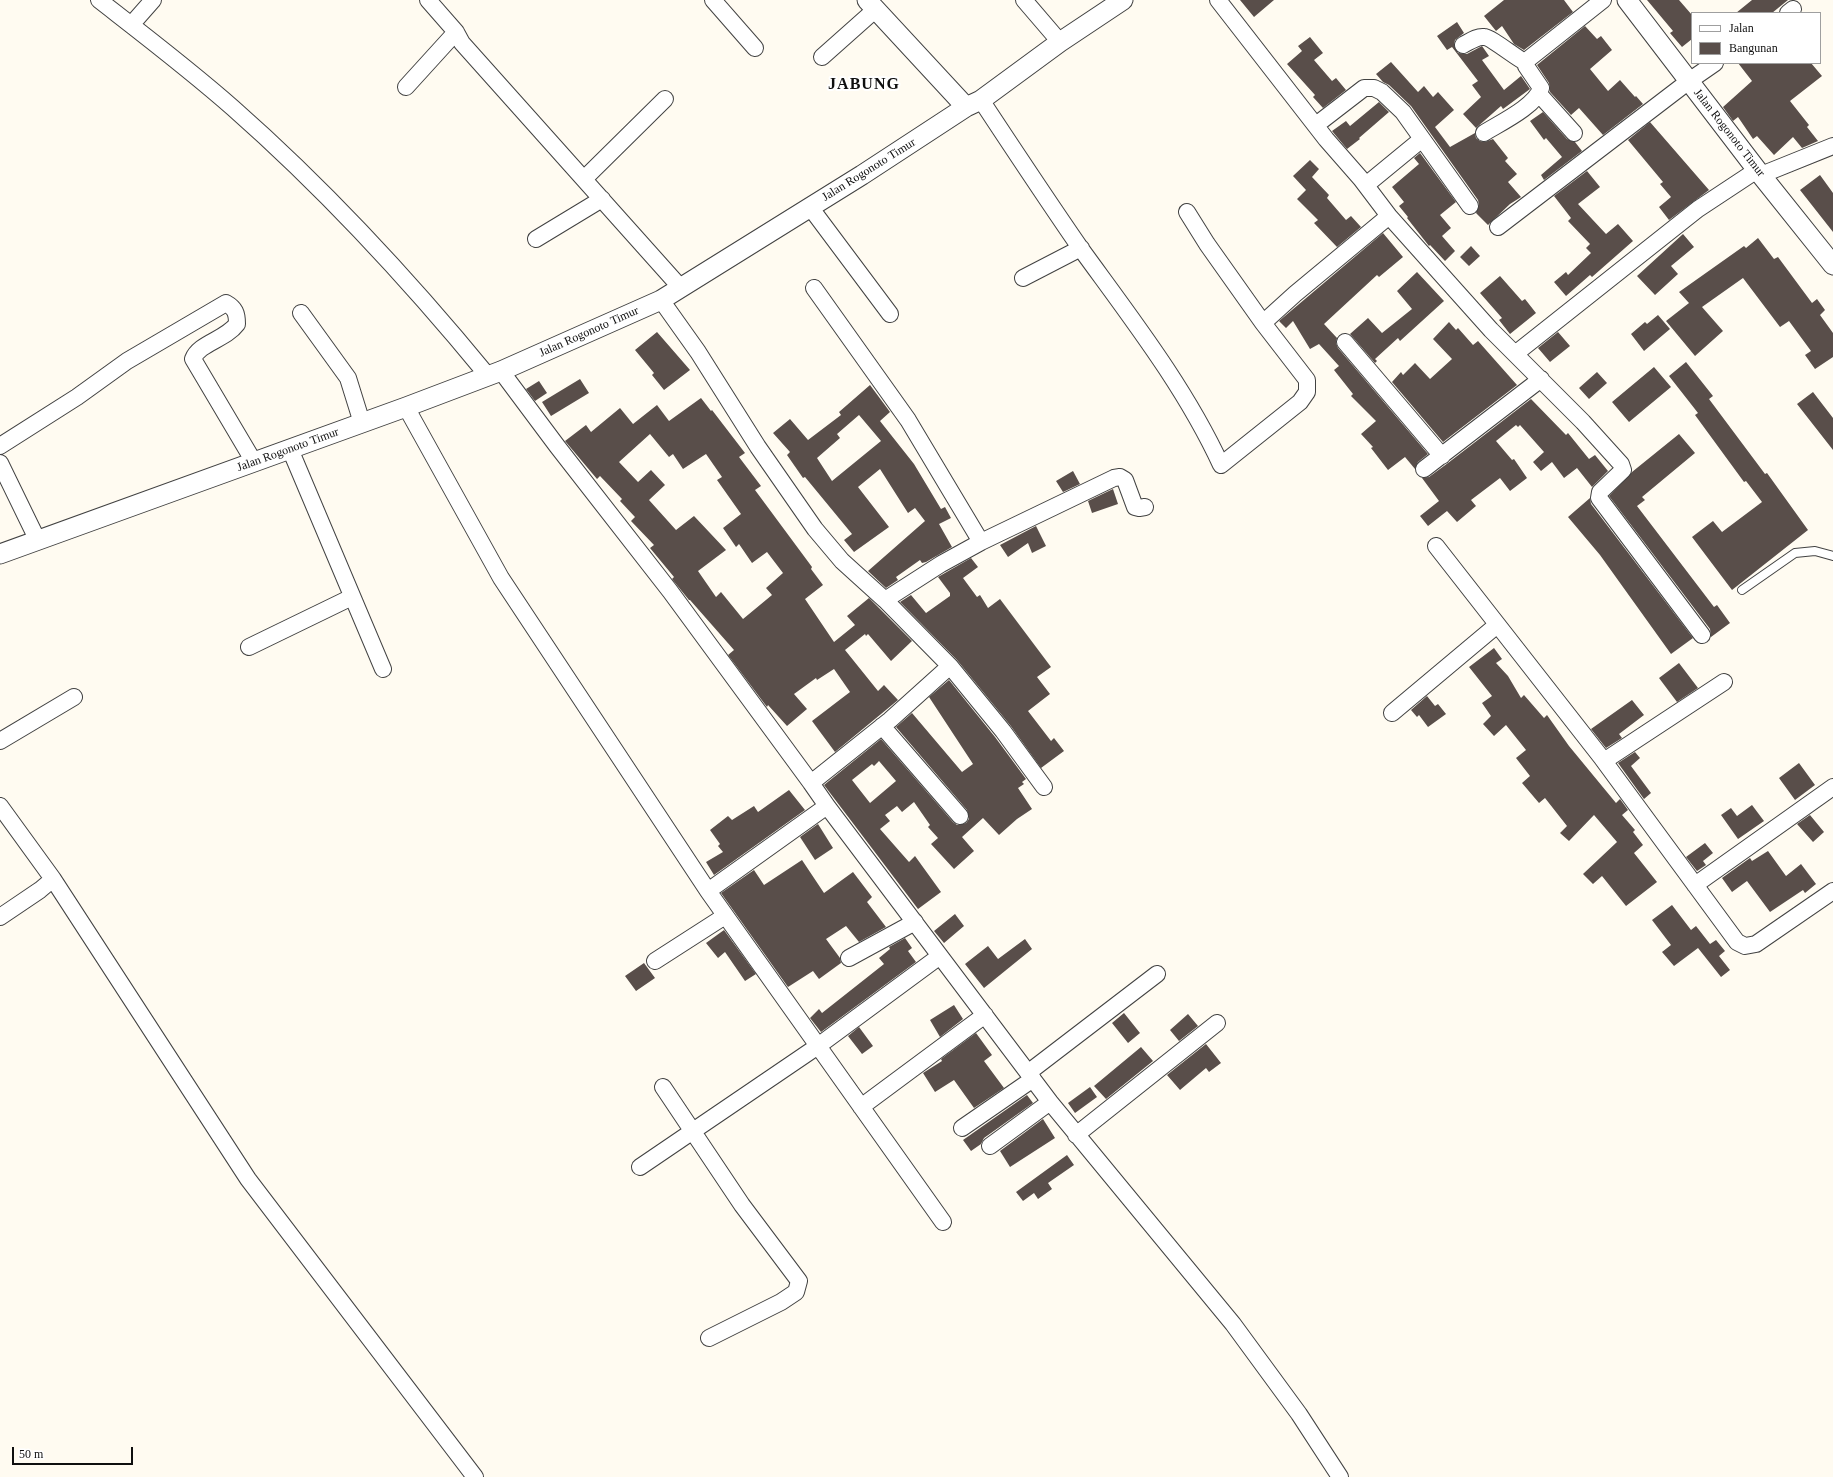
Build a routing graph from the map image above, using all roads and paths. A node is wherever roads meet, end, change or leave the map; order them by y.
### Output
1 (99, 0) edge
2 (153, 0) edge
3 (428, 0) edge
4 (713, 0) edge
5 (1024, 0) edge
6 (1123, 0) edge
7 (1218, 0) edge
8 (1603, 0) edge
9 (1627, 0) edge
10 (871, 5) edge
11 (131, 25) junction
12 (456, 32) junction
13 (1060, 42) junction
14 (1463, 45) dead end
15 (755, 48) dead end
16 (822, 57) dead end
17 (1525, 62) junction
18 (1714, 64) edge
19 (1689, 81) junction
20 (406, 87) dead end
21 (1539, 94) junction
22 (665, 99) dead end
23 (973, 104) junction
24 (1316, 125) junction
25 (1484, 133) dead end
26 (1574, 133) dead end
27 (1422, 139) junction
28 (1833, 146) edge
29 (1759, 172) junction
30 (584, 179) junction
31 (1366, 185) junction
32 (602, 198) junction
33 (1470, 206) dead end
34 (810, 207) junction
35 (1187, 212) dead end
36 (1389, 216) junction
37 (1498, 227) dead end
38 (536, 239) dead end
39 (1081, 248) junction
40 (1833, 265) edge
41 (1023, 278) dead end
42 (681, 288) junction
43 (814, 288) dead end
44 (661, 300) junction
45 (301, 313) dead end
46 (890, 314) dead end
47 (1263, 323) junction
48 (1345, 342) dead end
49 (1515, 354) junction
50 (495, 373) junction
51 (1541, 379) junction
52 (406, 407) junction
53 (362, 423) junction
54 (0, 446) edge
55 (290, 449) junction
56 (1442, 456) junction
57 (254, 462) junction
58 (0, 464) edge
59 (1424, 469) dead end
60 (1145, 507) dead end
61 (37, 539) junction
62 (980, 542) junction
63 (1436, 546) dead end
64 (0, 554) edge
65 (1833, 556) edge
66 (1742, 590) dead end
67 (352, 597) junction
68 (885, 600) junction
69 (1497, 625) junction
70 (1702, 635) dead end
71 (249, 647) dead end
72 (950, 666) junction
73 (383, 669) dead end
74 (1724, 682) dead end
75 (74, 697) dead end
76 (1392, 713) dead end
77 (882, 726) junction
78 (0, 741) edge
79 (1604, 761) junction
80 (811, 783) junction
81 (1044, 787) dead end
82 (1831, 791) edge
83 (0, 806) edge
84 (827, 806) junction
85 (960, 816) dead end
86 (53, 879) junction
87 (1695, 885) junction
88 (708, 891) junction
89 (1833, 891) edge
90 (725, 916) junction
91 (0, 917) edge
92 (915, 922) junction
93 (940, 956) junction
94 (849, 958) dead end
95 (655, 961) dead end
96 (1157, 974) dead end
97 (985, 1015) junction
98 (1217, 1023) dead end
99 (818, 1046) junction
100 (1031, 1075) junction
101 (662, 1087) dead end
102 (1050, 1102) junction
103 (861, 1107) junction
104 (962, 1128) dead end
105 (692, 1131) junction
106 (1076, 1135) junction
107 (990, 1146) dead end
108 (640, 1166) dead end
109 (943, 1222) dead end
110 (708, 1338) dead end
111 (475, 1477) edge
112 (1340, 1477) edge

1 - 11 street
2 - 11 street
3 - 12 street
4 - 15 street
5 - 13 street
6 - 13 street, Jalan Rogonoto Timur
7 - 24 street
8 - 17 street
9 - 19 street, Jalan Rogonoto Timur
10 - 16 street
10 - 23 street
11 - 50 street
12 - 20 street
12 - 30 street
13 - 23 street, Jalan Rogonoto Timur
14 - 17 street
17 - 21 street
18 - 19 street
19 - 29 street, Jalan Rogonoto Timur
19 - 37 street
21 - 25 street
21 - 26 street
22 - 30 street
23 - 34 street, Jalan Rogonoto Timur
23 - 39 street
24 - 27 street
24 - 31 street
27 - 31 street
27 - 33 street
28 - 29 street
29 - 40 street, Jalan Rogonoto Timur
29 - 49 street
30 - 32 street
31 - 36 street
32 - 38 street
32 - 42 street
34 - 42 street, Jalan Rogonoto Timur
34 - 46 street
35 - 47 street
36 - 47 street
36 - 49 street
39 - 41 street
39 - 47 street
42 - 44 street, Jalan Rogonoto Timur
43 - 62 street
44 - 50 street, Jalan Rogonoto Timur
44 - 68 street
45 - 53 street
48 - 56 street
49 - 51 street
50 - 52 street, Jalan Rogonoto Timur
50 - 80 street
51 - 56 street
51 - 70 street
52 - 53 street, Jalan Rogonoto Timur
52 - 88 street
53 - 55 street, Jalan Rogonoto Timur
54 - 57 street
55 - 57 street, Jalan Rogonoto Timur
55 - 67 street
56 - 59 street
57 - 61 street, Jalan Rogonoto Timur
58 - 61 street
60 - 62 street
61 - 64 street, Jalan Rogonoto Timur
62 - 68 street
63 - 69 street
65 - 66 lane
67 - 71 street
67 - 73 street
68 - 72 street
69 - 76 street
69 - 79 street
72 - 77 street
72 - 81 street
74 - 79 street
75 - 78 street
77 - 80 street
77 - 85 street
79 - 87 street
80 - 84 street
82 - 87 street
83 - 86 street
84 - 88 street
84 - 92 street
86 - 91 street
86 - 111 street
87 - 89 street
88 - 90 street
90 - 95 street
90 - 99 street
92 - 93 street
92 - 94 street
93 - 97 street
93 - 99 street
96 - 100 street
97 - 100 street
97 - 103 street
98 - 106 street
99 - 103 street
99 - 105 street
100 - 102 street
100 - 104 street
101 - 105 street
102 - 106 street
102 - 107 street
103 - 109 street
105 - 108 street
105 - 110 street
106 - 112 street

